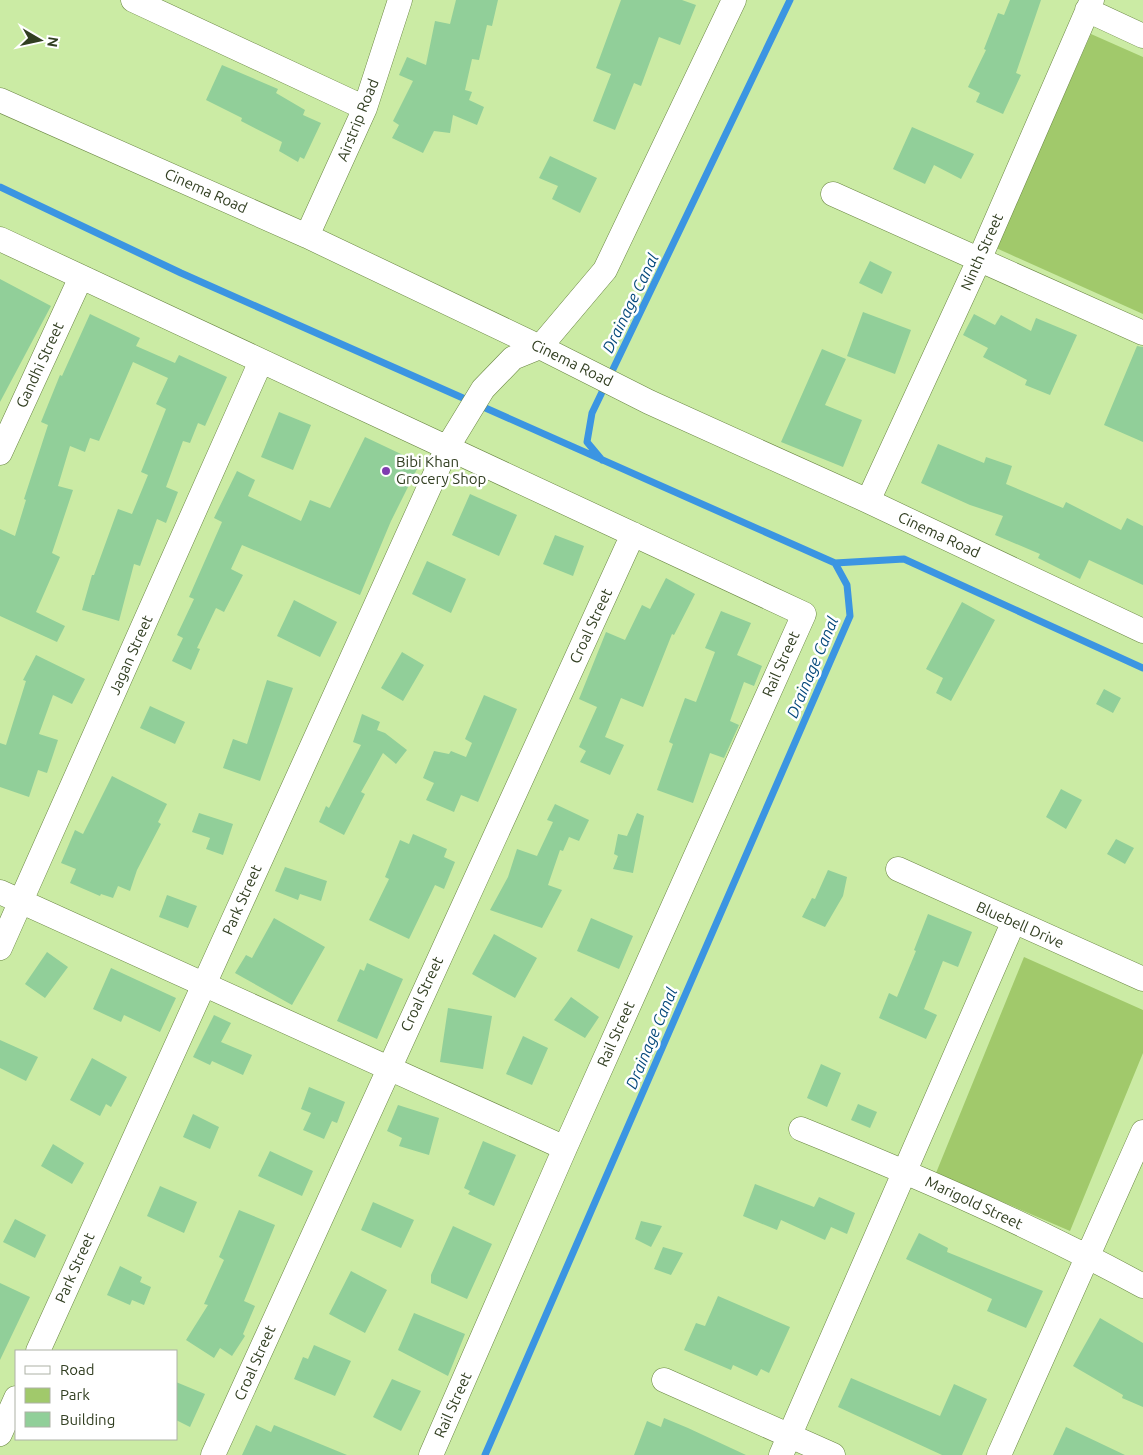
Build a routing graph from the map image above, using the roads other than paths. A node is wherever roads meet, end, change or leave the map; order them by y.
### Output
1 (133, 0) edge
2 (400, 0) edge
3 (734, 0) edge
4 (1089, 5) edge
5 (1143, 36) edge
6 (0, 100) edge
7 (365, 108) junction
8 (833, 194) dead end
9 (307, 236) junction
10 (0, 239) edge
11 (978, 260) junction
12 (81, 277) junction
13 (1143, 333) edge
14 (540, 347) junction
15 (262, 361) junction
16 (447, 448) junction
17 (0, 453) edge
18 (868, 501) junction
19 (632, 534) junction
20 (1143, 631) edge
21 (898, 869) dead end
22 (10, 897) edge
23 (1013, 923) junction
24 (0, 948) edge
25 (1143, 979) edge
26 (203, 985) junction
27 (388, 1068) junction
28 (801, 1129) dead end
29 (1143, 1132) edge
30 (565, 1148) junction
31 (904, 1171) junction
32 (1089, 1256) junction
33 (1143, 1286) edge
34 (38, 1350) edge
35 (664, 1380) dead end
36 (15, 1400) edge
37 (0, 1434) edge
38 (785, 1446) edge
39 (214, 1455) edge
40 (431, 1455) edge
41 (833, 1455) edge
42 (999, 1455) edge

1 - 7 street
2 - 7 street, Airstrip Road
3 - 14 street
4 - 5 street
4 - 11 street, Ninth Street
6 - 9 street, Cinema Road
7 - 9 street, Airstrip Road
8 - 11 street
9 - 14 street, Cinema Road
10 - 12 street
11 - 13 street
11 - 18 street, Ninth Street
12 - 15 street
12 - 17 street, Gandhi Street
14 - 16 street, Park Street
14 - 18 street, Cinema Road
15 - 16 street
15 - 22 street, Jagan Street
16 - 19 street
16 - 26 street, Park Street
18 - 20 street, Cinema Road
19 - 27 street, Croal Street
19 - 30 street, Rail Street
21 - 23 street, Bluebell Drive
22 - 24 street, Jagan Street
22 - 26 street
23 - 25 street, Bluebell Drive
23 - 31 street
26 - 27 street
26 - 34 street, Park Street
27 - 30 street
27 - 39 street, Croal Street
28 - 31 street, Marigold Street
29 - 32 street
30 - 40 street, Rail Street
31 - 32 street, Marigold Street
31 - 38 street
32 - 33 street, Marigold Street
32 - 42 street
35 - 38 street
36 - 37 street
38 - 41 street

